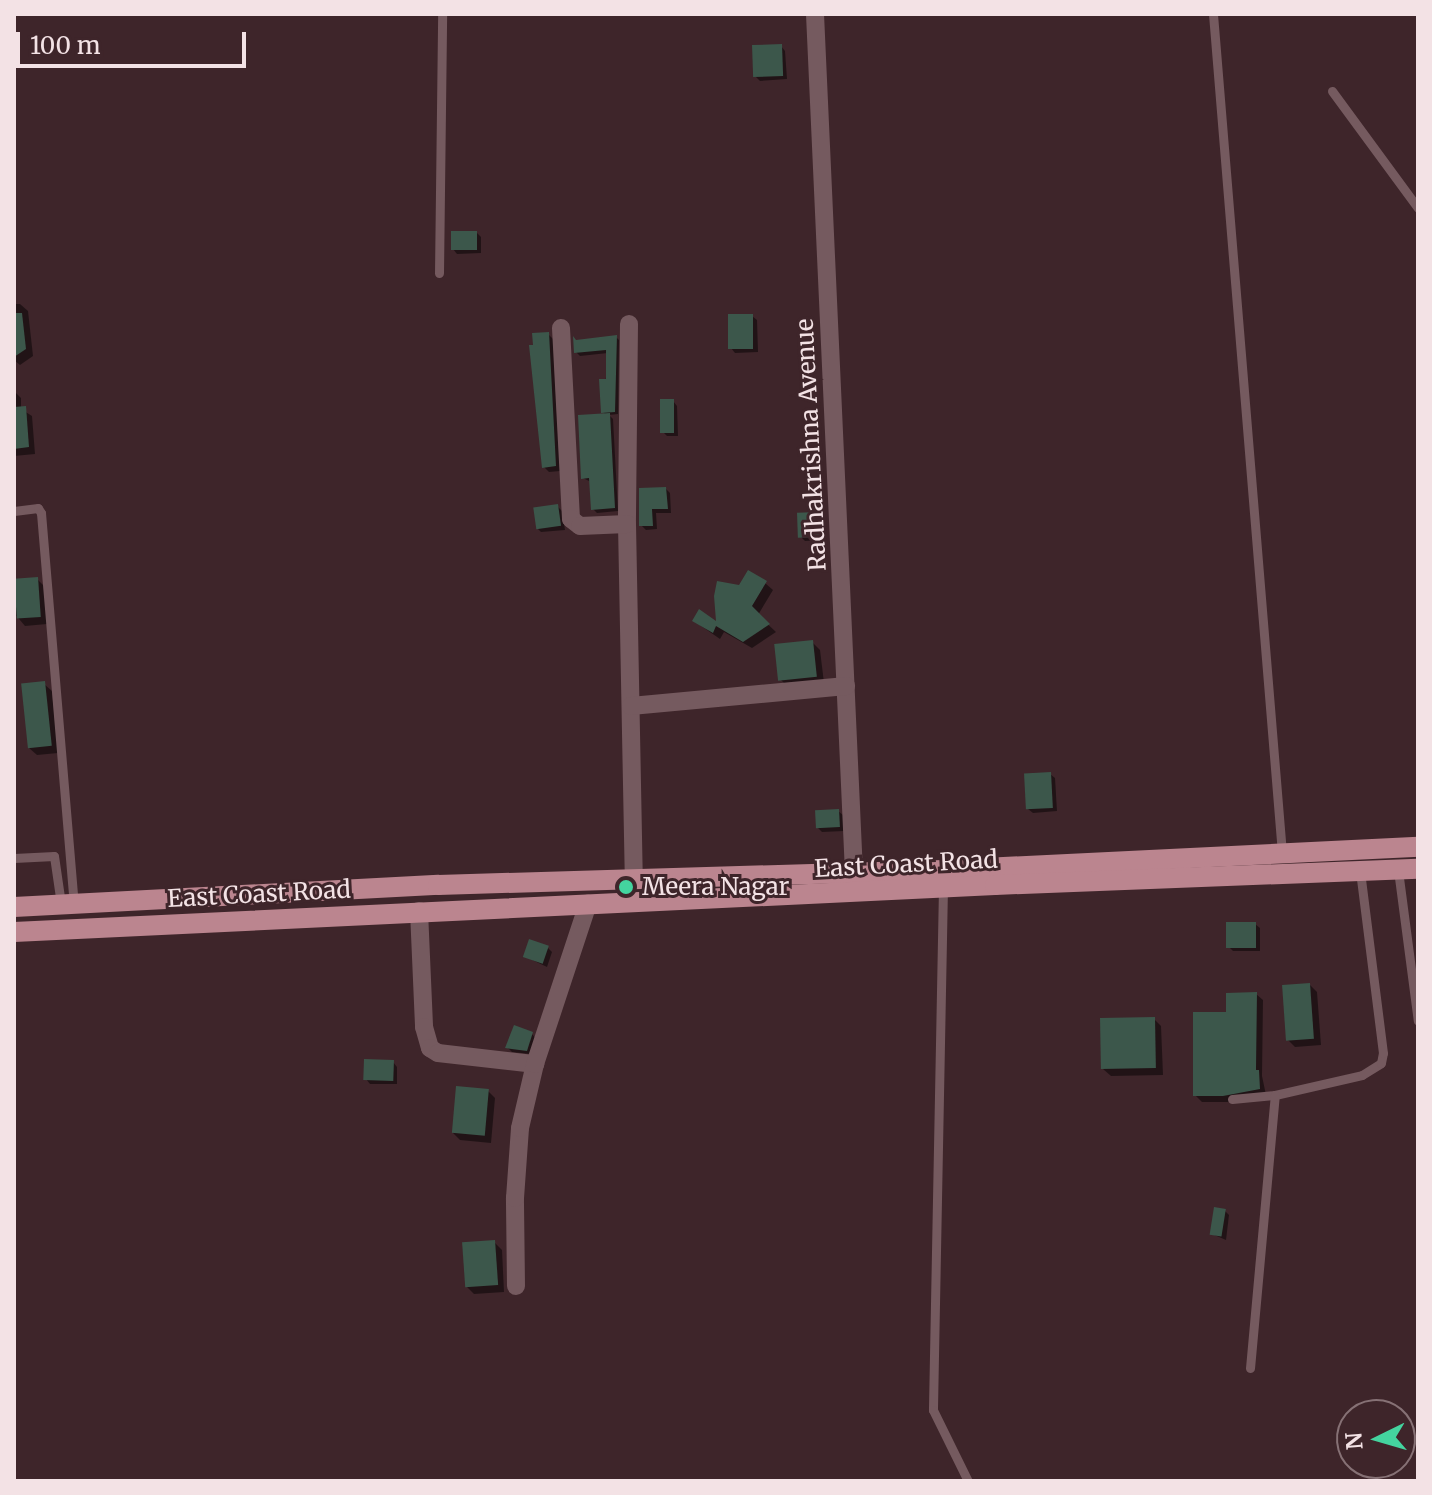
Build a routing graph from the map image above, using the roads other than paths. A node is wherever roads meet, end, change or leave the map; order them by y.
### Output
1 (442, 14) edge
2 (815, 14) edge
3 (1213, 14) edge
4 (1332, 91) dead end
5 (1418, 208) edge
6 (439, 273) dead end
7 (629, 324) dead end
8 (561, 328) dead end
9 (14, 511) edge
10 (627, 524) junction
11 (846, 686) junction
12 (631, 706) junction
13 (1418, 847) edge
14 (1282, 853) junction
15 (14, 858) edge
16 (1408, 868) edge
17 (1360, 870) junction
18 (854, 873) junction
19 (634, 879) junction
20 (943, 887) junction
21 (67, 904) junction
22 (588, 904) junction
23 (14, 907) edge
24 (419, 911) junction
25 (14, 932) edge
26 (1418, 1021) edge
27 (535, 1064) junction
28 (1275, 1095) junction
29 (1232, 1099) dead end
30 (516, 1286) dead end
31 (1250, 1368) dead end
32 (968, 1481) edge

1 - 6 lane
2 - 11 street, Radhakrishna Avenue
3 - 14 lane
4 - 5 lane
7 - 10 street
8 - 10 street
9 - 21 lane
10 - 12 street
11 - 12 street
11 - 18 street, Radhakrishna Avenue
12 - 19 street
13 - 14 main road, East Coast Road
14 - 18 main road, East Coast Road
15 - 21 lane
16 - 17 main road, East Coast Road
16 - 26 lane
17 - 20 main road, East Coast Road
17 - 28 lane
18 - 19 main road, East Coast Road
19 - 21 main road, East Coast Road
20 - 22 main road, East Coast Road
20 - 32 lane
21 - 23 main road, East Coast Road
22 - 24 main road, East Coast Road
22 - 27 street
24 - 25 main road, East Coast Road
24 - 27 street
27 - 30 street
28 - 29 lane
28 - 31 lane

